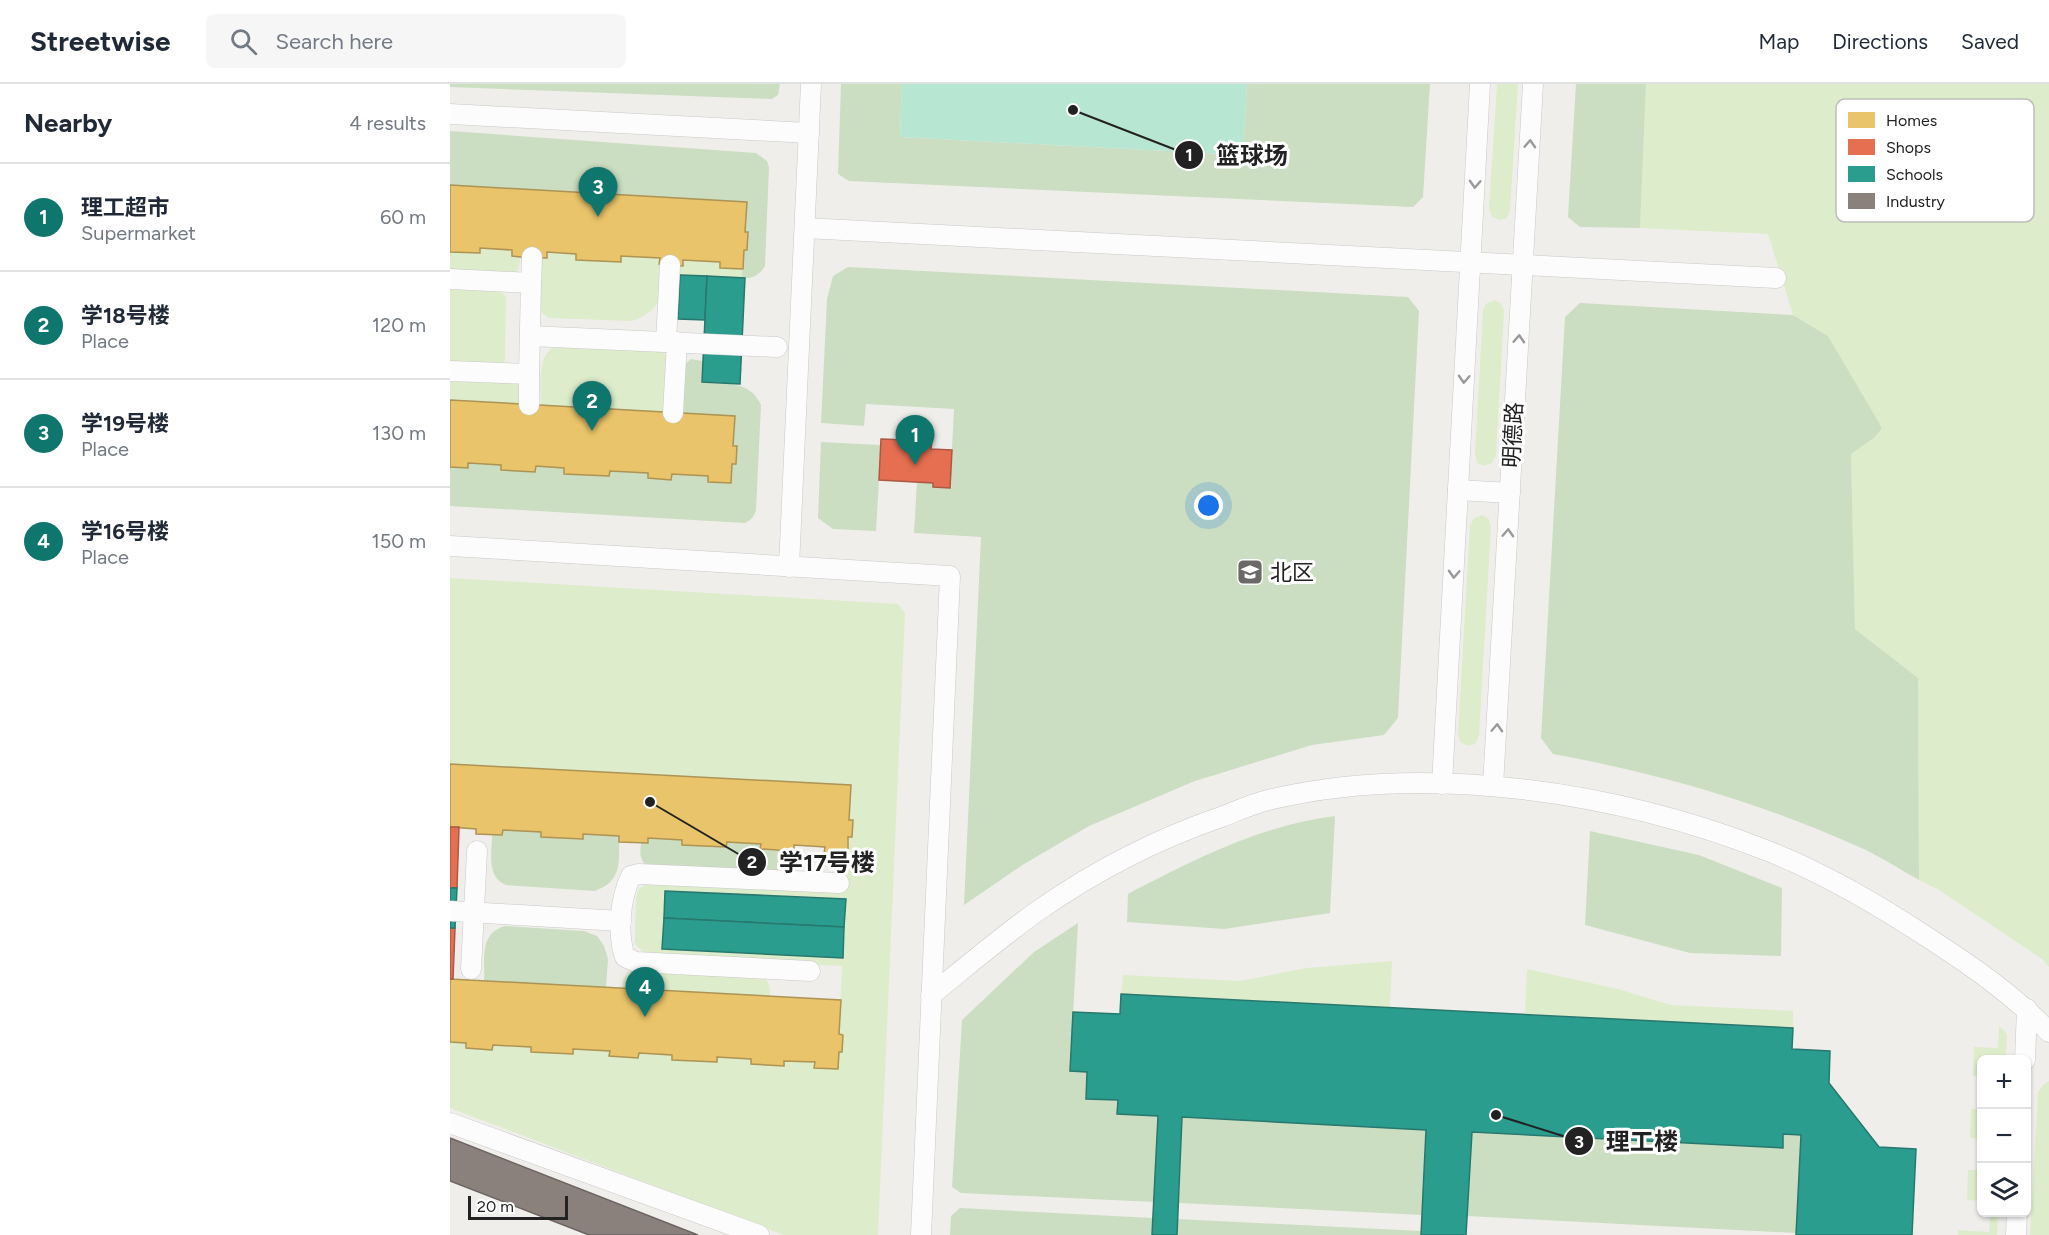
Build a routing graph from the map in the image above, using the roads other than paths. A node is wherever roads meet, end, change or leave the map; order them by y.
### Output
1 (811, 84) edge
2 (1480, 84) edge
3 (1533, 84) edge
4 (450, 114) edge
5 (809, 133) junction
6 (805, 228) junction
7 (532, 257) dead end
8 (1471, 262) junction
9 (670, 265) dead end
10 (1523, 265) junction
11 (1776, 278) dead end
12 (450, 279) edge
13 (531, 283) junction
14 (530, 336) junction
15 (672, 342) junction
16 (777, 347) dead end
17 (450, 371) edge
18 (529, 374) junction
19 (529, 405) dead end
20 (674, 413) dead end
21 (1458, 490) junction
22 (1510, 494) junction
23 (450, 546) edge
24 (789, 567) junction
25 (1442, 784) junction
26 (1493, 786) junction
27 (477, 851) dead end
28 (839, 884) dead end
29 (450, 911) edge
30 (474, 912) junction
31 (621, 921) junction
32 (471, 969) dead end
33 (810, 971) dead end
34 (931, 994) junction
35 (2027, 1010) junction
36 (2049, 1032) edge
37 (2025, 1055) edge
38 (450, 1123) edge
39 (2017, 1217) edge
40 (759, 1235) edge
41 (921, 1235) edge
42 (2016, 1235) edge

1 - 5 lane
2 -> 8 lane
10 -> 3 lane, 明德路
4 - 5 lane
5 - 6 lane
6 - 8 lane
6 - 24 lane
7 - 13 lane
8 - 10 lane
8 -> 21 lane
9 - 15 lane
10 - 11 lane
22 -> 10 lane, 明德路
12 - 13 lane
13 - 14 lane
14 - 15 lane
14 - 18 lane
15 - 16 lane
15 - 20 lane
17 - 18 lane
18 - 19 lane
21 - 22 lane
21 -> 25 lane
26 -> 22 lane, 明德路
23 - 24 lane
24 - 34 lane
25 - 26 lane
25 - 34 lane
26 - 35 lane
27 - 30 lane
28 - 31 lane
29 - 30 lane
30 - 31 lane
30 - 32 lane
31 - 33 lane
34 - 41 lane
35 - 36 lane
35 - 37 lane
38 - 40 lane
39 - 42 lane

